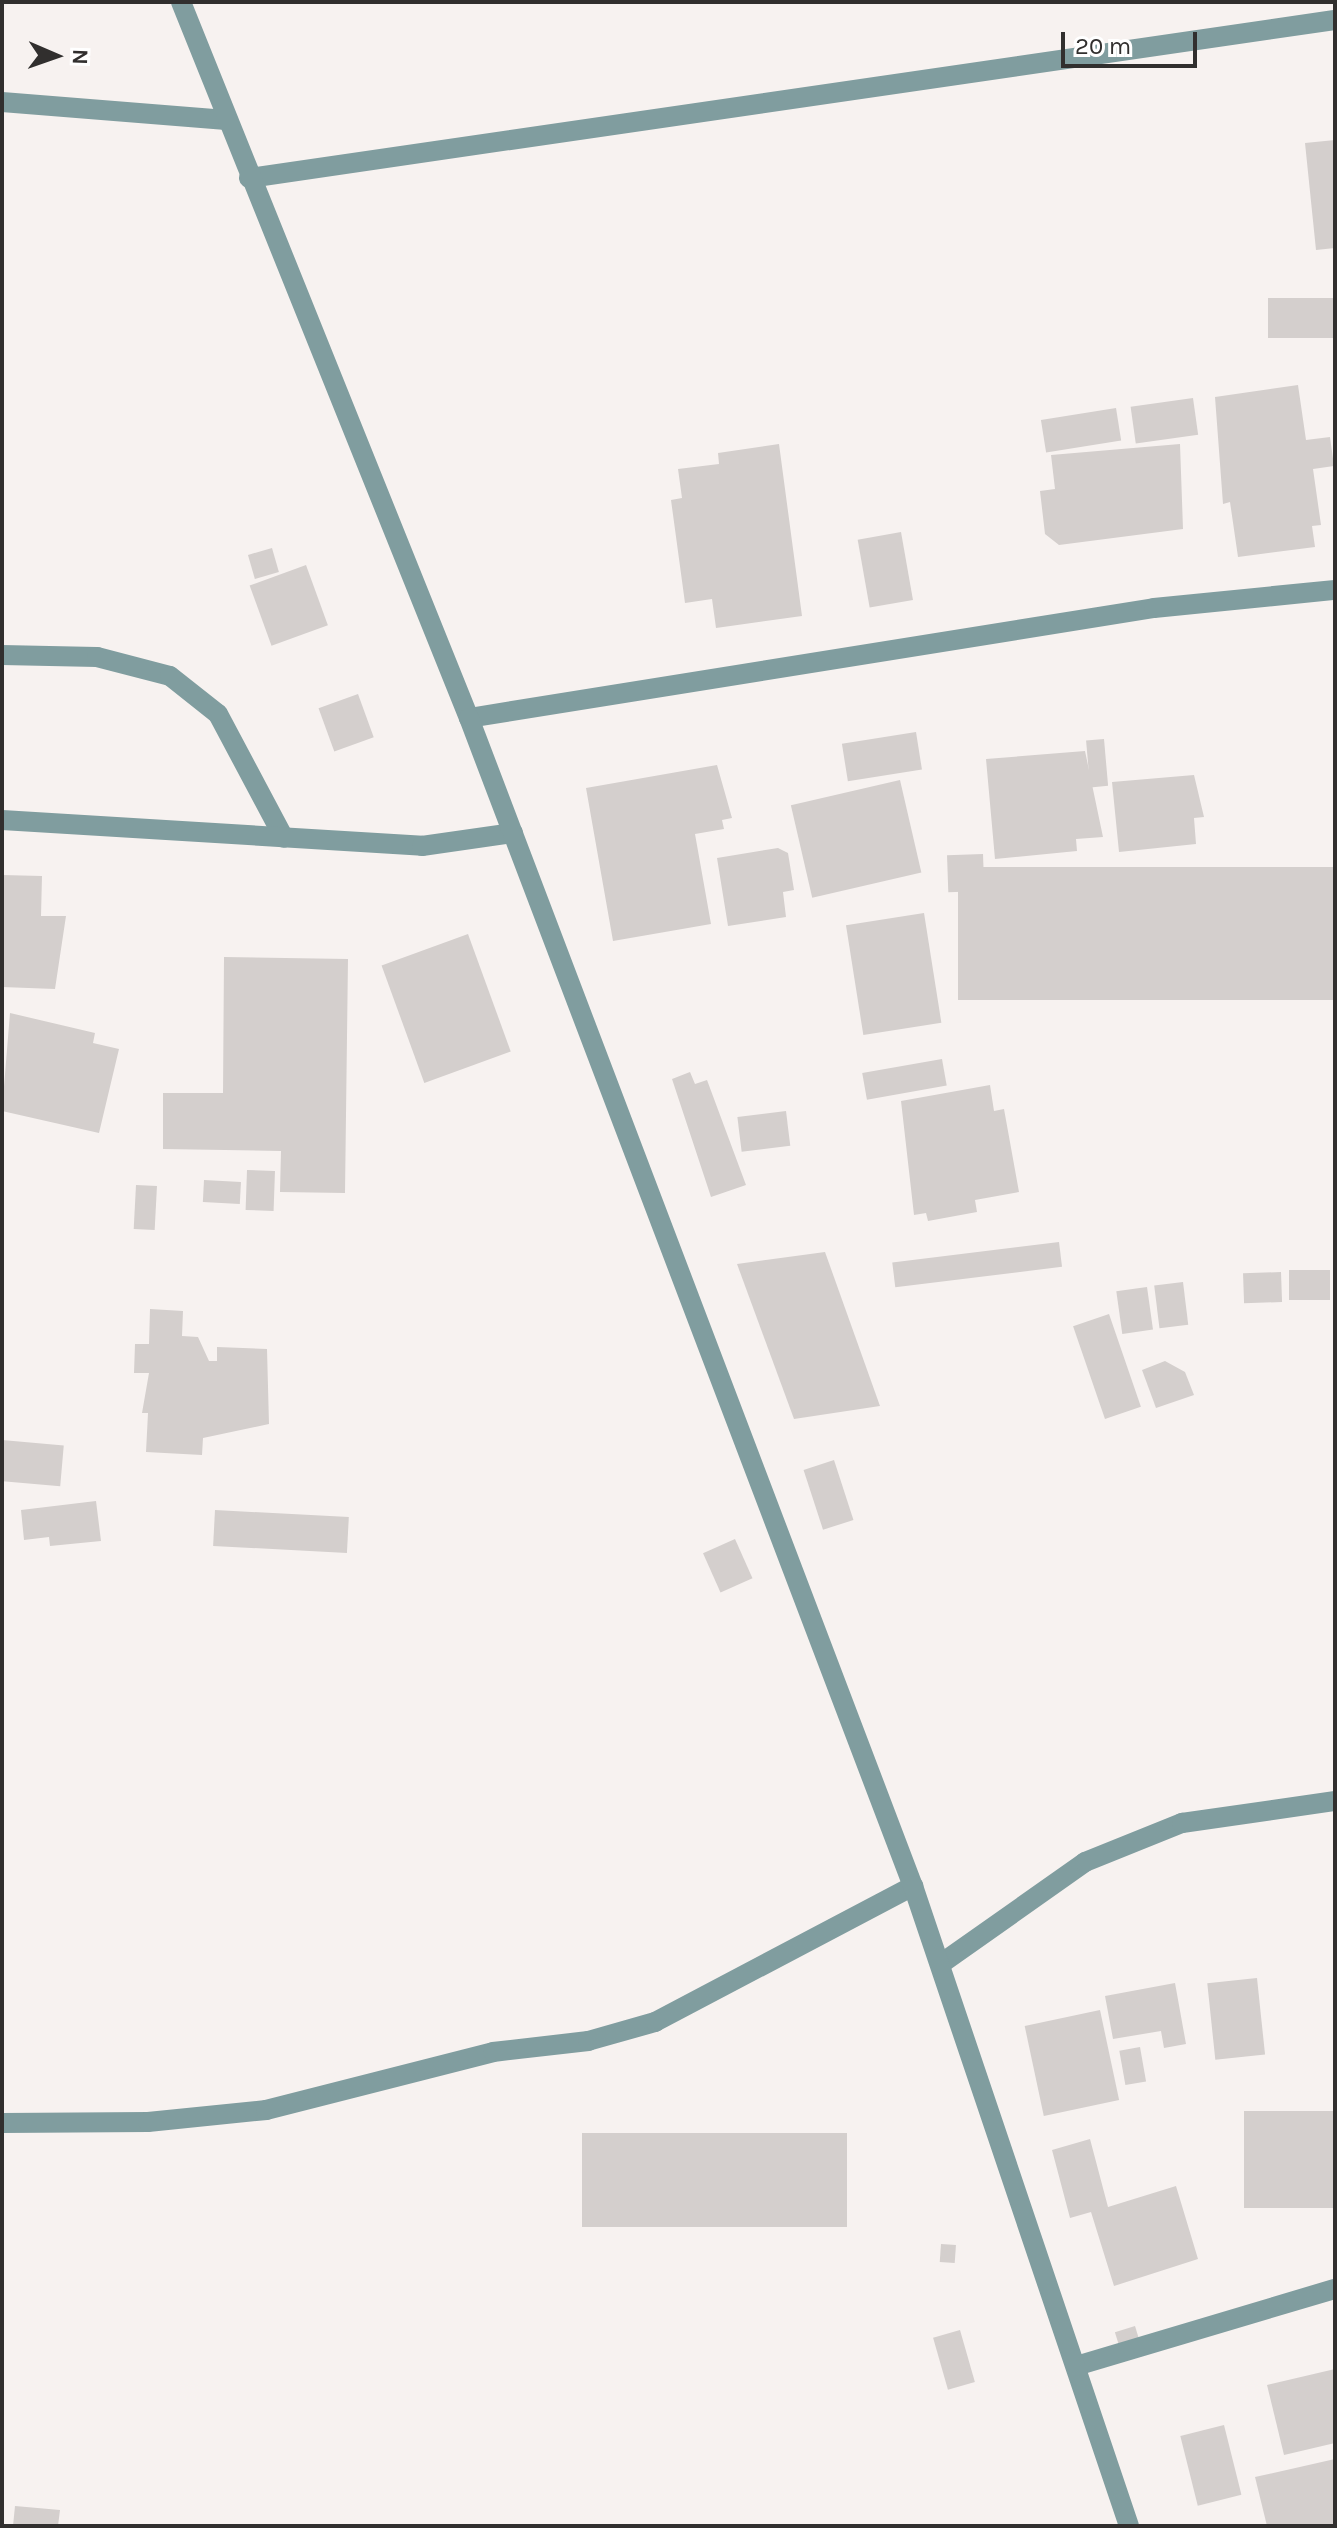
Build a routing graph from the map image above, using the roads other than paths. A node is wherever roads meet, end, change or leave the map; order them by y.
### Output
1 (181, 2) edge
2 (1335, 20) edge
3 (2, 102) edge
4 (226, 120) junction
5 (249, 178) junction
6 (1335, 590) edge
7 (2, 655) edge
8 (469, 718) junction
9 (2, 820) edge
10 (513, 833) junction
11 (284, 838) junction
12 (1335, 1801) edge
13 (913, 1886) junction
14 (942, 1963) junction
15 (2, 2123) edge
16 (1335, 2289) edge
17 (1076, 2366) junction
18 (1129, 2526) edge

1 - 4 street
2 - 5 street
3 - 4 street
4 - 5 street
5 - 8 street
6 - 8 street
7 - 11 street
8 - 10 street
9 - 11 street
10 - 11 street
10 - 13 street
12 - 14 street
13 - 14 street
13 - 15 street
14 - 17 street
16 - 17 street
17 - 18 street

